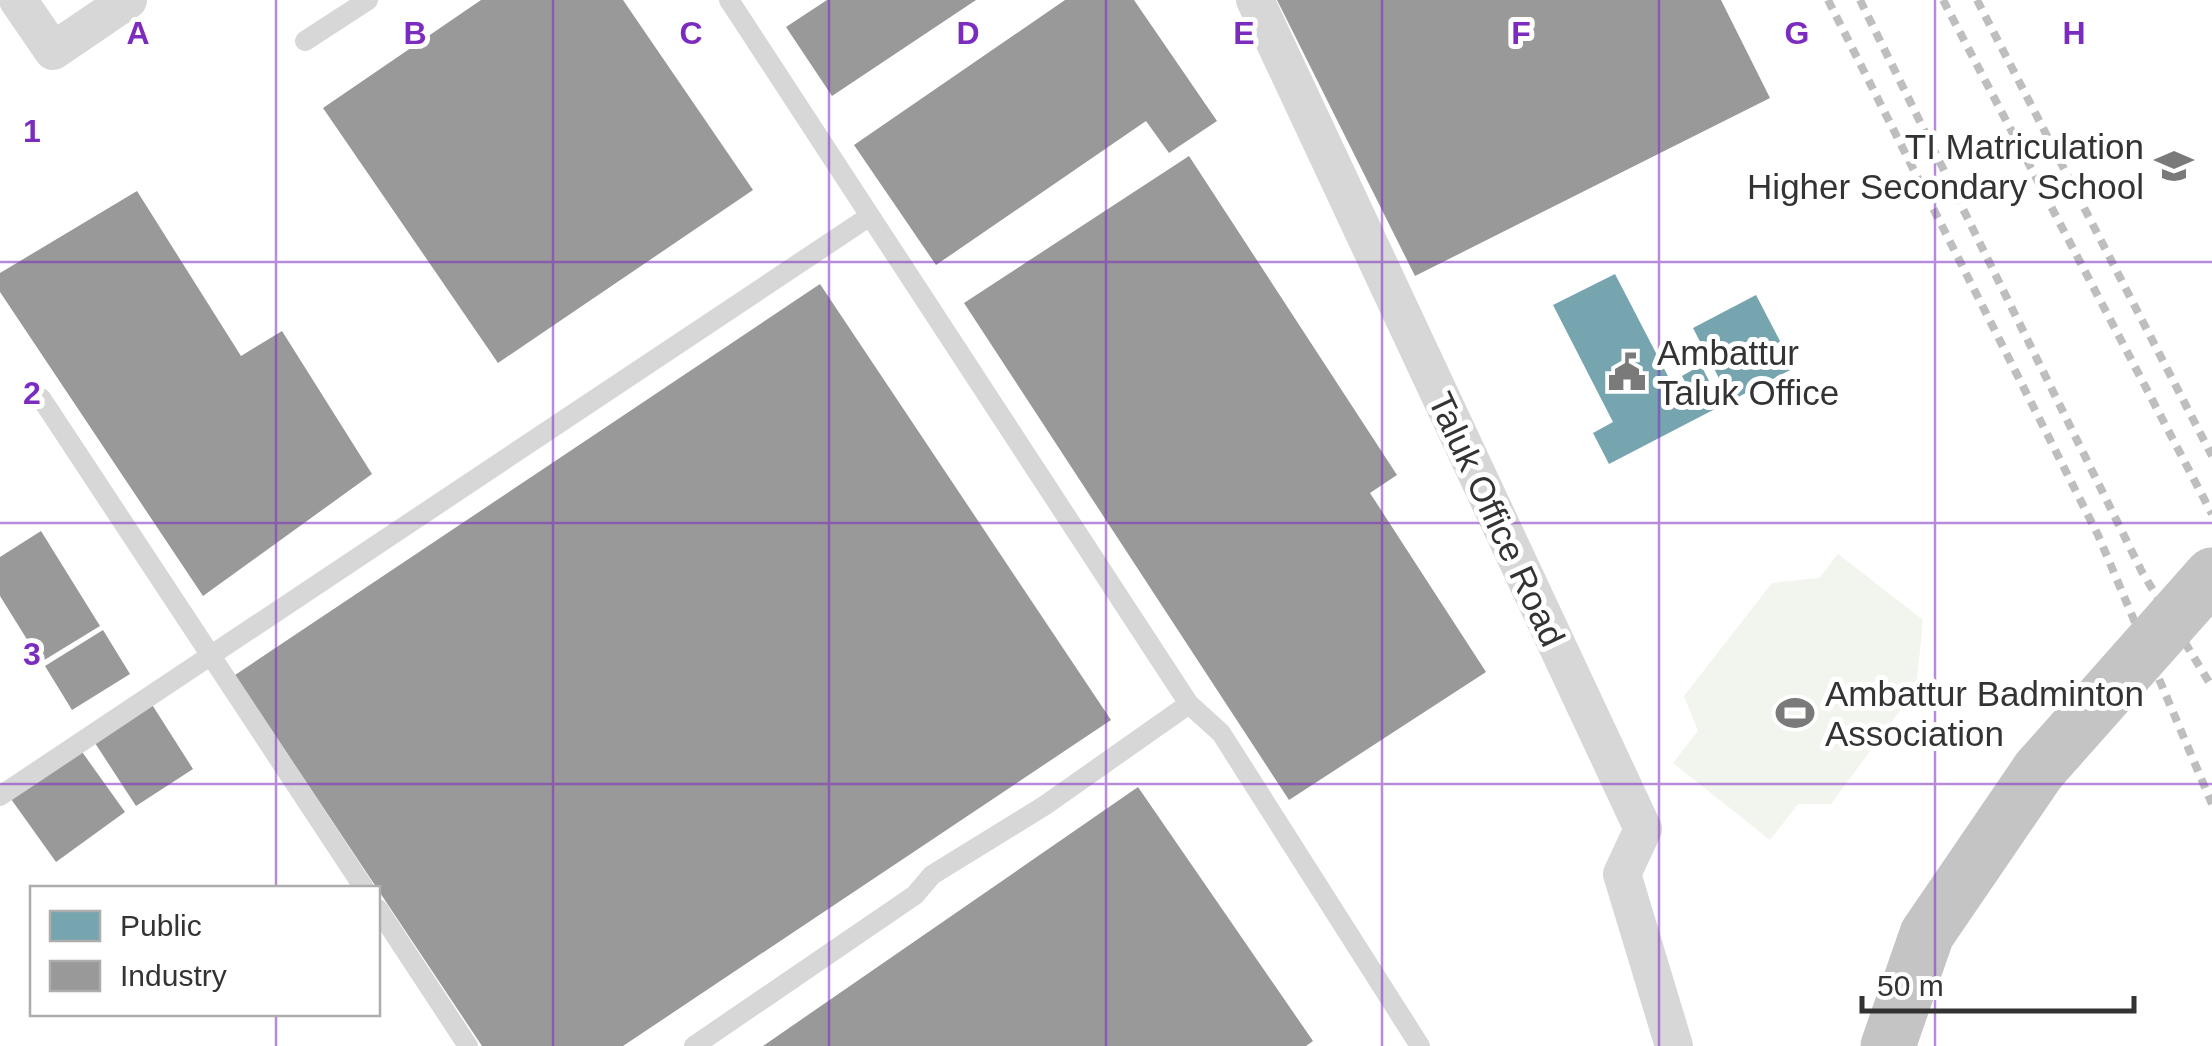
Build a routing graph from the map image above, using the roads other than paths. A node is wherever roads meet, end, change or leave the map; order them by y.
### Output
1 (18, 0) edge
2 (128, 0) edge
3 (368, 0) edge
4 (730, 0) edge
5 (1255, 0) edge
6 (305, 40) dead end
7 (870, 216) junction
8 (41, 398) dead end
9 (2212, 576) edge
10 (211, 656) junction
11 (1189, 704) junction
12 (0, 796) edge
13 (363, 886) edge
14 (380, 912) edge
15 (1411, 1042) edge
16 (468, 1046) edge
17 (694, 1046) edge
18 (1674, 1046) edge
19 (1888, 1046) edge

1 - 2 street
3 - 6 lane
4 - 7 lane
5 - 18 street, Taluk Office Road
7 - 10 lane
7 - 11 lane
8 - 10 lane
9 - 19 highway, bridge
10 - 12 lane
10 - 13 lane
11 - 15 lane
11 - 17 lane
14 - 16 lane

